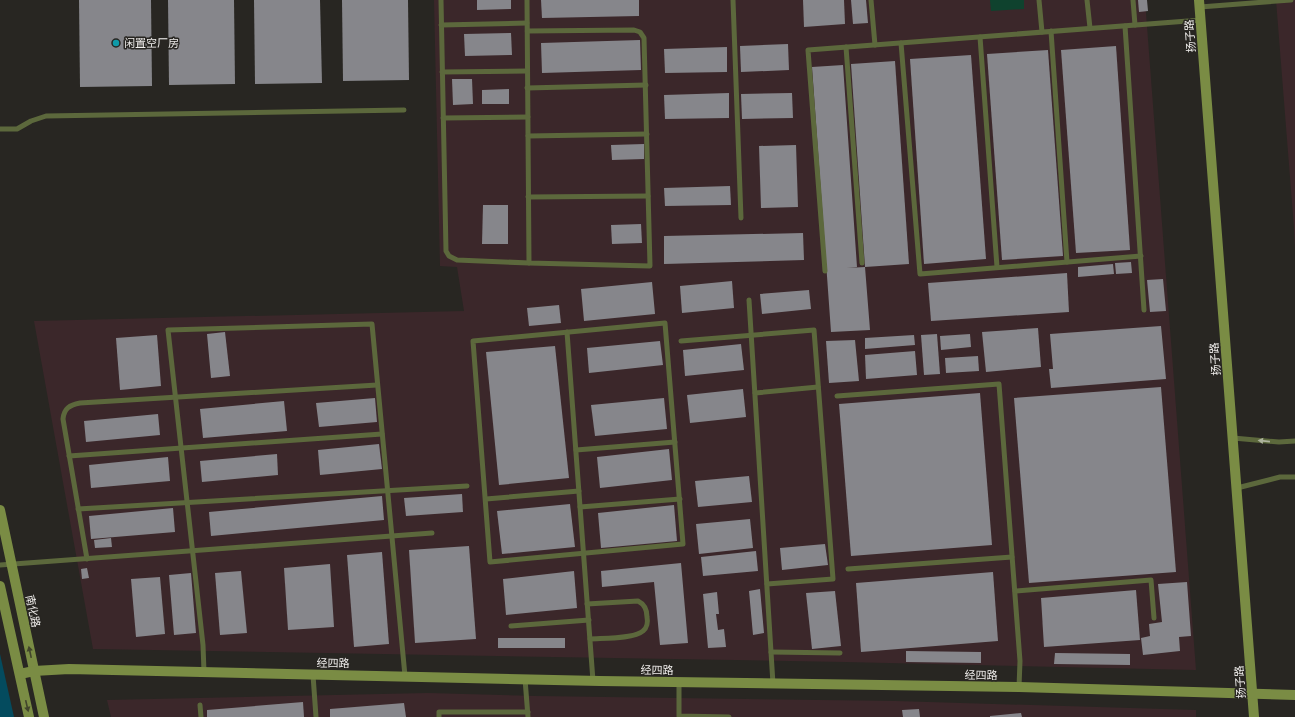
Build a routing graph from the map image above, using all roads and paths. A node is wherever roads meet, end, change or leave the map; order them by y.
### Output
1 (441, 0) edge
2 (526, 0) edge
3 (733, 0) edge
4 (871, 0) edge
5 (1039, 0) edge
6 (1087, 0) edge
7 (1133, 0) edge
8 (1292, 0) edge
9 (1199, 3) edge
10 (1201, 20) junction
11 (527, 23) junction
12 (441, 25) junction
13 (1135, 25) junction
14 (1125, 26) junction
15 (1090, 28) junction
16 (527, 31) junction
17 (1051, 31) junction
18 (1042, 32) junction
19 (980, 37) junction
20 (902, 43) junction
21 (876, 45) junction
22 (846, 47) junction
23 (527, 71) junction
24 (442, 72) junction
25 (646, 85) junction
26 (528, 88) junction
27 (404, 110) dead end
28 (528, 117) junction
29 (443, 118) junction
30 (0, 129) edge
31 (646, 134) junction
32 (528, 136) junction
33 (648, 196) junction
34 (528, 197) junction
35 (741, 218) dead end
36 (1141, 256) junction
37 (1067, 262) junction
38 (529, 263) junction
39 (862, 264) dead end
40 (997, 267) junction
41 (825, 271) dead end
42 (749, 300) dead end
43 (1144, 310) dead end
44 (567, 332) junction
45 (752, 335) junction
46 (681, 341) dead end
47 (377, 384) junction
48 (818, 387) junction
49 (755, 392) junction
50 (837, 396) dead end
51 (175, 397) junction
52 (382, 434) junction
53 (1233, 438) junction
54 (1295, 441) edge
55 (675, 442) junction
56 (181, 448) junction
57 (576, 450) junction
58 (69, 456) junction
59 (1295, 477) edge
60 (467, 486) dead end
61 (1237, 488) junction
62 (387, 490) junction
63 (579, 491) junction
64 (486, 499) junction
65 (680, 499) junction
66 (187, 503) junction
67 (580, 507) junction
68 (78, 509) junction
69 (0, 510) edge
70 (432, 533) dead end
71 (392, 536) junction
72 (193, 551) junction
73 (583, 554) junction
74 (1012, 557) junction
75 (87, 559) junction
76 (0, 565) edge
77 (11, 565) junction
78 (848, 569) dead end
79 (767, 584) junction
80 (0, 586) edge
81 (1015, 591) junction
82 (587, 604) junction
83 (1154, 618) dead end
84 (589, 620) junction
85 (510, 626) dead end
86 (590, 639) junction
87 (771, 652) junction
88 (840, 653) dead end
89 (34, 671) junction
90 (204, 672) junction
91 (20, 674) junction
92 (313, 675) junction
93 (405, 676) junction
94 (525, 679) junction
95 (593, 681) junction
96 (679, 682) junction
97 (773, 684) junction
98 (1020, 687) junction
99 (1253, 694) junction
100 (1295, 695) edge
101 (200, 705) dead end
102 (528, 715) edge
103 (29, 717) edge
104 (44, 717) edge
105 (201, 717) edge
106 (316, 717) edge
107 (439, 717) edge
108 (729, 717) edge
109 (1254, 717) edge

1 - 12 lane
2 - 11 lane
3 - 35 lane
4 - 21 lane
5 - 18 lane
6 - 15 lane
7 - 13 lane
8 - 9 lane
9 - 10 street, 扬子路
10 - 13 lane
10 - 53 street, 扬子路
11 - 12 lane
11 - 16 lane
12 - 24 lane
13 - 14 lane
14 - 15 lane
14 - 36 lane
15 - 17 lane
16 - 23 lane
16 - 25 lane
17 - 18 lane
17 - 37 lane
18 - 19 lane
19 - 20 lane
19 - 40 lane
20 - 21 lane
20 - 40 lane
21 - 22 lane
22 - 39 lane
22 - 41 lane
23 - 24 lane
23 - 26 lane
24 - 29 lane
25 - 26 lane
25 - 31 lane
26 - 28 lane
27 - 30 lane
28 - 29 lane
28 - 32 lane
29 - 38 lane
31 - 32 lane
31 - 33 lane
32 - 34 lane
33 - 34 lane
33 - 38 lane
34 - 38 lane
36 - 37 lane
36 - 43 lane
37 - 40 lane
42 - 45 lane
44 - 55 lane
44 - 57 lane
44 - 64 lane
45 - 46 lane
45 - 48 lane
45 - 49 lane
47 - 51 lane
47 - 51 lane
47 - 52 lane
48 - 49 lane
48 - 79 lane
49 - 79 lane
50 - 74 lane
51 - 56 lane
51 - 58 lane
52 - 56 lane
52 - 62 lane
54 -> 53 lane
53 - 61 street, 扬子路
55 - 57 lane
55 - 65 lane
56 - 58 lane
56 - 66 lane
57 - 63 lane
58 - 68 lane
59 - 61 lane
60 - 62 lane
61 - 99 street, 扬子路
62 - 66 lane
62 - 71 lane
63 - 64 lane
63 - 67 lane
64 - 73 lane
65 - 67 lane
65 - 73 lane
66 - 68 lane
66 - 72 lane
67 - 73 lane
68 - 75 lane
69 - 77 street, 南化路
70 - 71 lane
71 - 72 lane
71 - 93 lane
72 - 75 lane
72 - 90 lane
73 - 82 lane
74 - 78 lane
74 - 81 lane
75 - 77 lane
76 - 77 lane
89 -> 77 street, 南化路
79 - 87 lane
80 - 91 street
81 - 83 lane
81 - 98 lane
82 - 84 lane
82 - 86 lane
84 - 85 lane
84 - 86 lane
86 - 95 lane
87 - 88 lane
87 - 97 lane
89 - 90 street, 经四路
89 - 91 street, 经四路
89 - 104 street, 南化路
90 - 92 street, 经四路
91 -> 103 street
92 - 93 street, 经四路
92 - 106 lane
93 - 94 street, 经四路
94 - 95 street, 经四路
94 - 102 lane
95 - 96 street, 经四路
96 - 97 street, 经四路
96 - 108 lane
97 - 98 street, 经四路
98 - 99 street, 经四路
99 - 100 street, 经四路
99 - 109 street, 扬子路
101 - 105 lane
102 - 107 lane

